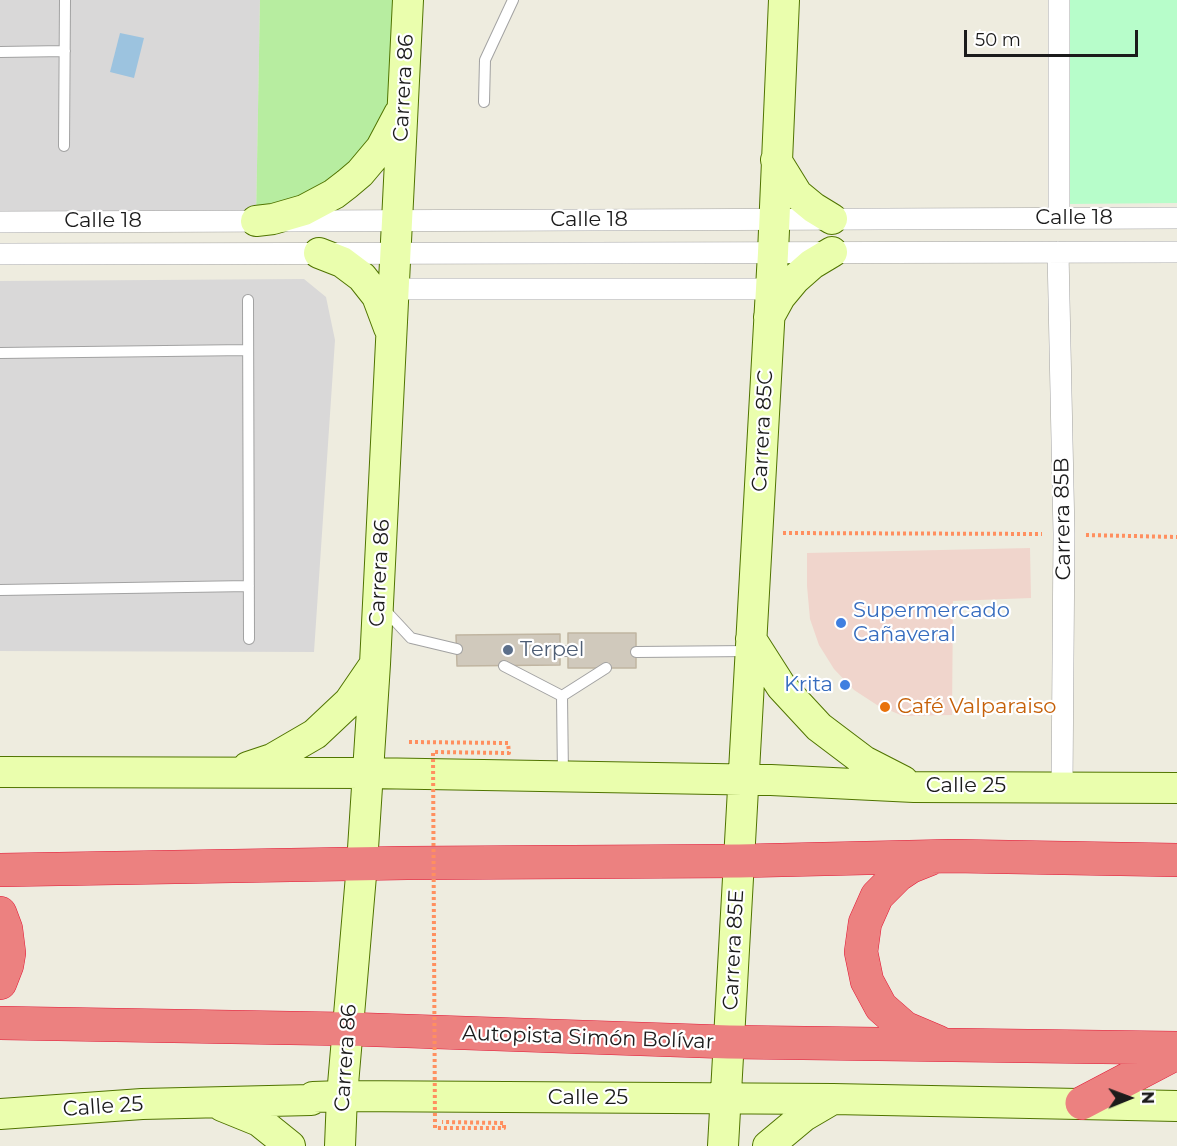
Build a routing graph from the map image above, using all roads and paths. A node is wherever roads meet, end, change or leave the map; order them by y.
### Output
1 (65, 0) edge
2 (408, 0) edge
3 (513, 0) edge
4 (784, 0) edge
5 (1059, 0) edge
6 (65, 51) junction
7 (0, 52) edge
8 (484, 102) dead end
9 (403, 103) junction
10 (64, 146) dead end
11 (777, 160) junction
12 (1059, 218) junction
13 (1177, 218) edge
14 (774, 219) junction
15 (832, 219) junction
16 (398, 220) junction
17 (256, 221) junction
18 (0, 222) edge
19 (832, 252) junction
20 (1058, 252) junction
21 (1177, 252) edge
22 (319, 253) junction
23 (396, 253) junction
24 (773, 253) junction
25 (0, 254) edge
26 (394, 289) junction
27 (248, 300) dead end
28 (770, 303) junction
29 (390, 343) junction
30 (248, 350) junction
31 (0, 353) edge
32 (779, 533) dead end
33 (1064, 534) junction
34 (1177, 537) edge
35 (249, 586) junction
36 (0, 590) edge
37 (378, 603) junction
38 (249, 639) dead end
39 (751, 645) junction
40 (457, 650) dead end
41 (636, 652) dead end
42 (375, 664) junction
43 (504, 666) dead end
44 (606, 668) dead end
45 (562, 696) junction
46 (409, 742) dead end
47 (0, 772) edge
48 (223, 772) junction
49 (368, 774) junction
50 (563, 776) junction
51 (743, 779) junction
52 (1062, 786) junction
53 (914, 787) junction
54 (1177, 788) edge
55 (952, 856) junction
56 (1177, 860) edge
57 (739, 861) junction
58 (362, 864) junction
59 (0, 870) edge
60 (0, 913) edge
61 (0, 983) edge
62 (0, 1023) edge
63 (348, 1029) junction
64 (729, 1042) junction
65 (945, 1046) junction
66 (1177, 1050) edge
67 (342, 1096) junction
68 (725, 1098) junction
69 (833, 1099) junction
70 (211, 1102) junction
71 (1082, 1103) junction
72 (1177, 1106) edge
73 (0, 1114) edge
74 (442, 1122) dead end
75 (290, 1146) edge
76 (340, 1146) edge
77 (723, 1146) edge
78 (768, 1146) edge

1 - 6 lane
2 - 9 street, Carrera 86
3 - 8 lane
4 - 11 street, Carrera 85C
5 - 12 street
6 - 7 lane
6 - 10 lane
9 - 16 street, Carrera 86
9 - 17 street
11 - 14 street, Carrera 85C
11 - 15 street
12 - 13 street, Calle 18
12 - 15 street, Calle 18
14 - 15 street, Calle 18
14 - 16 street, Calle 18
14 - 24 street, Carrera 85C
16 - 17 street, Calle 18
16 - 23 street, Carrera 86
17 - 18 street, Calle 18
19 - 20 street, Calle 18
19 - 24 street, Calle 18
19 - 28 street
20 - 21 street, Calle 18
20 - 33 street, Carrera 85B
22 - 23 street, Calle 18
22 - 25 street, Calle 18
22 - 29 street
23 - 24 street, Calle 18
23 - 26 street, Carrera 86
24 - 28 street, Carrera 85C
26 - 28 street
26 - 29 street, Carrera 86
27 - 30 lane
28 - 39 street, Carrera 85C
29 - 37 street, Carrera 86
30 - 31 lane
30 - 35 lane
32 - 33 path
33 - 34 path
33 - 52 street, Carrera 85B
35 - 36 lane
35 - 38 lane
37 - 40 lane
37 - 42 street, Carrera 86
39 - 41 lane
39 - 51 street, Carrera 85C
39 - 53 street
42 - 48 street
42 - 49 street, Carrera 86
43 - 45 lane
44 - 45 lane
45 - 50 lane
46 - 74 path, bridge
47 - 48 street, Calle 25
48 - 49 street, Calle 25
49 - 50 street, Calle 25
49 - 58 street, Carrera 86
50 - 51 street, Calle 25
51 - 53 street, Calle 25
51 - 57 street, Carrera 85C
52 - 53 street, Calle 25
52 - 54 street, Calle 25
55 - 56 highway
55 - 57 highway
55 - 65 highway
57 - 58 highway
57 - 64 street, Carrera 85E
58 - 59 highway
58 - 63 street, Carrera 86
60 - 61 highway
62 - 63 highway, Autopista Simón Bolívar
63 - 64 highway, Autopista Simón Bolívar
63 - 67 street, Carrera 86
64 - 65 highway, Autopista Simón Bolívar
64 - 68 street, Carrera 85E
65 - 66 highway, Autopista Simón Bolívar
66 - 71 highway
67 - 68 street, Calle 25
67 - 70 street, Calle 25
67 - 76 street, Carrera 86
68 - 69 street, Calle 25
68 - 77 street, Carrera 85E
69 - 71 street, Calle 25
69 - 78 street
70 - 73 street, Calle 25
70 - 75 street
71 - 72 street, Calle 25

